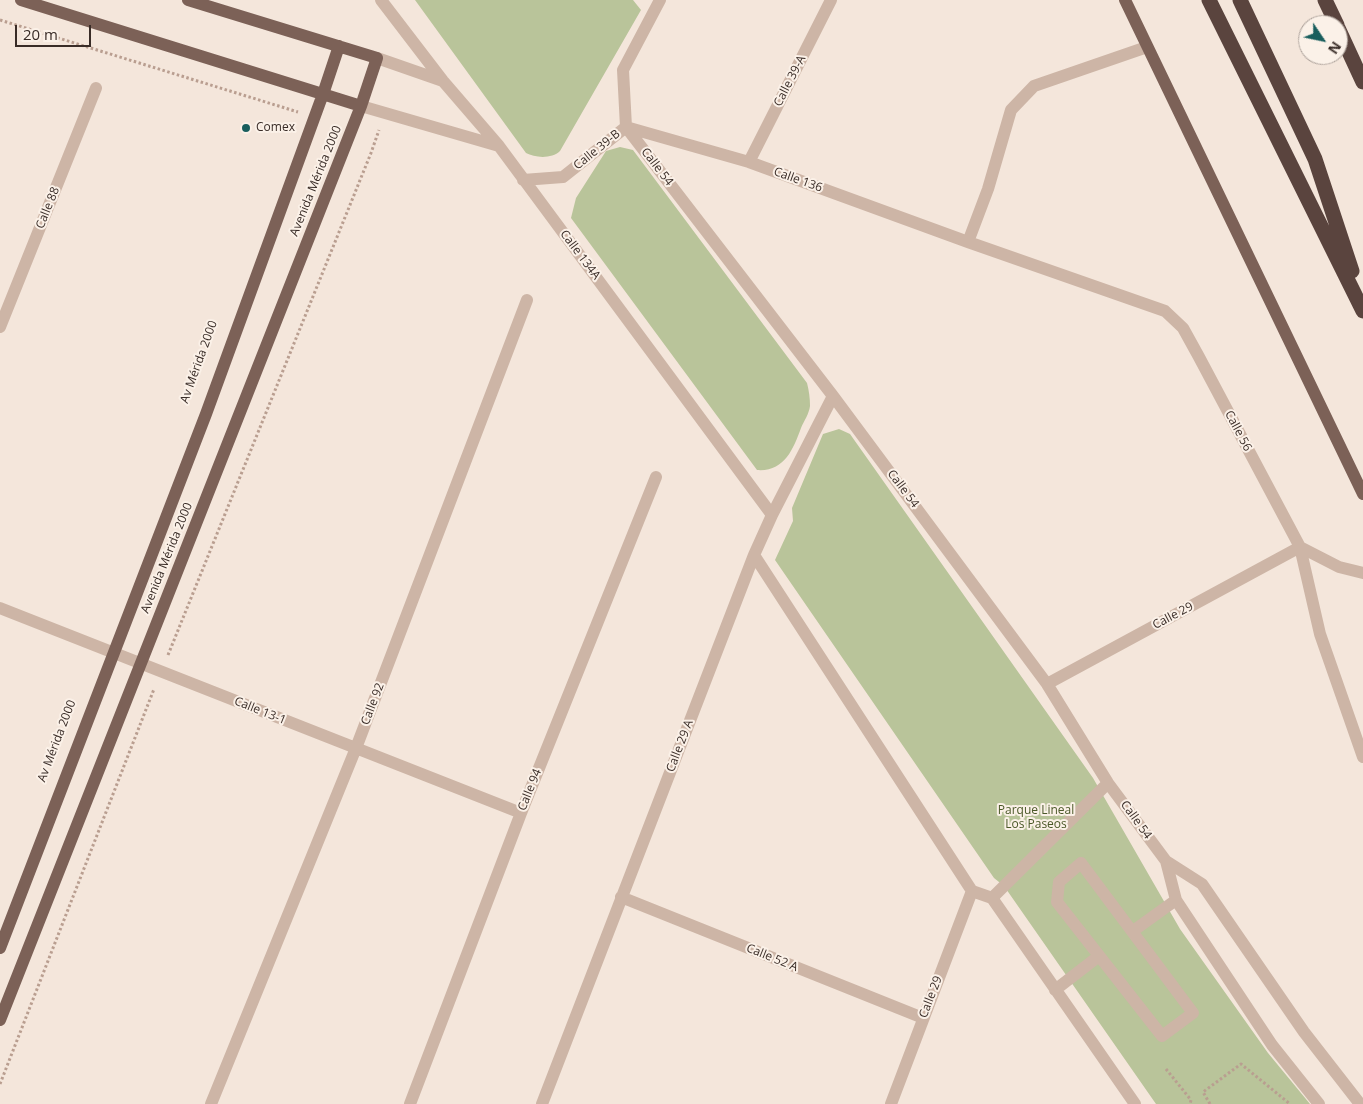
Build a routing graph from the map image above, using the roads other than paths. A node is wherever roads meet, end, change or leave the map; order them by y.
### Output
1 (21, 0) edge
2 (188, 0) edge
3 (381, 0) edge
4 (660, 0) edge
5 (831, 0) edge
6 (1124, 0) edge
7 (1209, 0) edge
8 (1240, 0) edge
9 (1325, 0) edge
10 (1332, 15) edge
11 (339, 46) junction
12 (1147, 47) junction
13 (1348, 50) edge
14 (377, 58) junction
15 (443, 81) junction
16 (1363, 82) edge
17 (96, 88) dead end
18 (323, 94) junction
19 (361, 106) junction
20 (626, 127) junction
21 (499, 146) junction
22 (749, 162) junction
23 (524, 180) junction
24 (968, 242) junction
25 (527, 300) dead end
26 (1363, 303) edge
27 (1363, 312) edge
28 (0, 327) edge
29 (833, 396) junction
30 (656, 477) dead end
31 (1363, 494) edge
32 (772, 515) junction
33 (1300, 547) junction
34 (754, 555) junction
35 (1363, 573) edge
36 (0, 608) edge
37 (114, 653) junction
38 (140, 663) junction
39 (1047, 684) junction
40 (356, 748) junction
41 (1363, 757) edge
42 (1108, 783) junction
43 (521, 813) junction
44 (1166, 861) junction
45 (972, 891) junction
46 (621, 897) junction
47 (992, 898) junction
48 (1176, 900) junction
49 (1133, 931) junction
50 (0, 948) edge
51 (1099, 956) junction
52 (1055, 990) junction
53 (923, 1018) junction
54 (0, 1020) edge
55 (211, 1104) edge
56 (410, 1104) edge
57 (542, 1104) edge
58 (891, 1104) edge
59 (1135, 1104) edge
60 (1319, 1104) edge
61 (1360, 1104) edge

1 - 18 main road
2 - 11 main road
3 - 15 street, Calle 134A
4 - 20 street, Calle 39-B
5 - 22 street, Calle 39-A
6 - 12 main road
7 - 27 highway
8 - 26 highway
9 - 10 highway
11 - 14 main road
11 - 18 main road, Avenida Mérida 2000
12 - 24 street
12 - 31 main road
13 - 16 highway
14 - 15 street
14 - 19 main road, Avenida Mérida 2000
15 - 21 street, Calle 134A
17 - 28 street, Calle 88
18 - 19 main road
18 - 37 main road, Avenida Mérida 2000
19 - 21 street
19 - 38 main road, Avenida Mérida 2000
20 - 22 street, Calle 136
20 - 23 street, Calle 39-B
20 - 29 street, Calle 54
21 - 23 street, Calle 134A
22 - 24 street, Calle 136
23 - 32 street, Calle 134A
24 - 33 street, Calle 56
25 - 40 street, Calle 92
29 - 32 street, Calle 29 A
29 - 39 street, Calle 54
30 - 43 street, Calle 94
32 - 34 street, Calle 29 A
33 - 35 street
33 - 39 street, Calle 29
33 - 41 street, Calle 56
34 - 45 street
34 - 46 street, Calle 29 A
36 - 37 street, Calle 13-1
37 - 38 street, Calle 13-1
37 - 50 main road, Avenida Mérida 2000
38 - 40 street, Calle 13-1
38 - 54 main road, Avenida Mérida 2000
39 - 42 street, Calle 54
40 - 43 street, Calle 13-1
40 - 55 street, Calle 92
42 - 44 street, Calle 54
42 - 47 street
43 - 56 street, Calle 94
44 - 48 street, Calle 54
44 - 61 street, Calle 54
45 - 47 street
45 - 53 street, Calle 29
46 - 53 street, Calle 52 A
46 - 57 street, Calle 29 A
47 - 52 street
48 - 49 street
48 - 60 street, Calle 54
49 - 51 street
49 - 51 street
51 - 52 street
52 - 59 street
53 - 58 street, Calle 29

